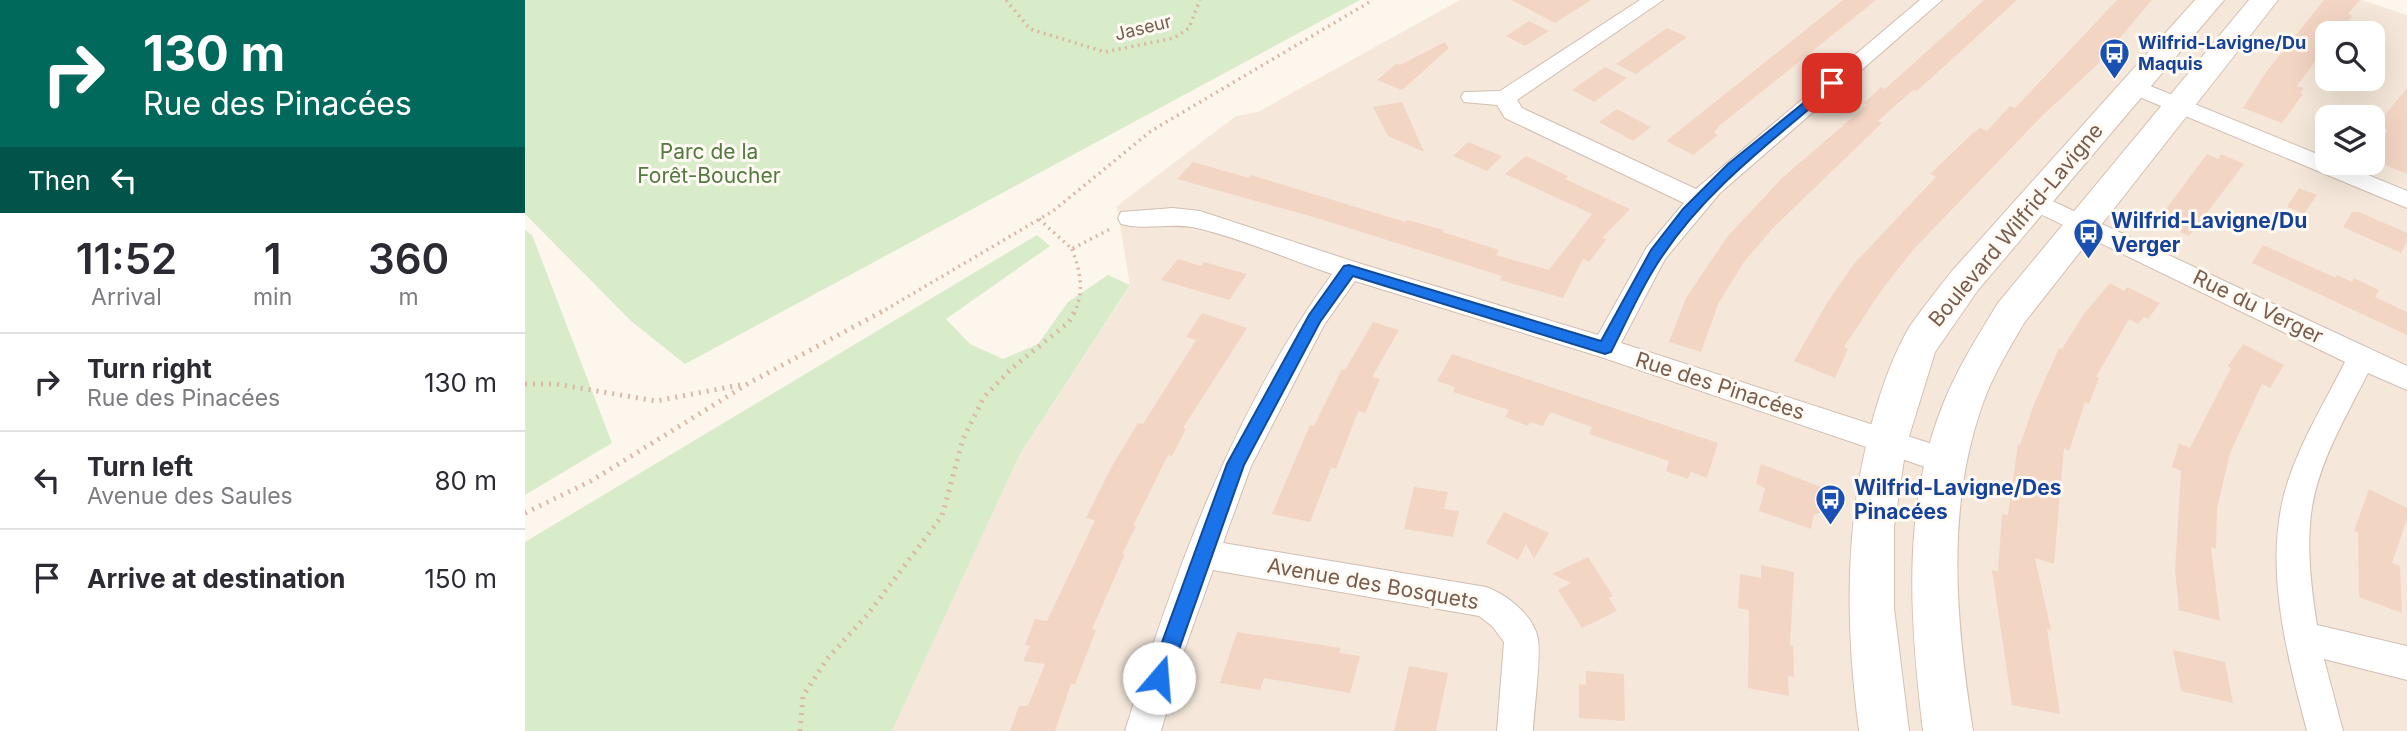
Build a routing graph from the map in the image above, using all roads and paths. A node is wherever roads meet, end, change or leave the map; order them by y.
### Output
1 (1006, 0) edge
2 (1200, 0) edge
3 (1373, 0) edge
4 (1653, 0) edge
5 (1932, 0) edge
6 (2210, 0) edge
7 (2264, 0) edge
8 (2133, 86) junction
9 (1472, 97) dead end
10 (1505, 98) junction
11 (2177, 106) junction
12 (1699, 200) junction
13 (2033, 200) junction
14 (2407, 200) edge
15 (1130, 218) joint
16 (1039, 219) junction
17 (2084, 224) junction
18 (1072, 249) junction
19 (1349, 270) junction
20 (1605, 348) junction
21 (2361, 357) junction
22 (2407, 379) edge
23 (749, 383) junction
24 (525, 384) edge
25 (1886, 440) junction
26 (1946, 461) junction
27 (525, 513) edge
28 (1202, 554) junction
29 (2304, 638) junction
30 (2407, 663) edge
31 (800, 731) edge
32 (1143, 731) edge
33 (1515, 731) edge
34 (1884, 731) edge
35 (1948, 731) edge
36 (2325, 731) edge

1 - 2 path, Jaseur
3 - 16 path
4 - 10 street
5 - 12 street
6 - 8 street, Boulevard Wilfrid-Lavigne
7 - 11 street
8 - 11 street
8 - 13 street, Boulevard Wilfrid-Lavigne
9 - 10 street
10 - 12 street
11 - 14 street
11 - 17 street
12 - 20 street
13 - 17 street, Rue du Verger
13 - 25 street, Boulevard Wilfrid-Lavigne
15 - 18 path
15 - 19 street, Rue des Pinacées
16 - 18 path
16 - 23 path
17 - 21 street, Rue du Verger
17 - 26 street
18 - 31 path
19 - 20 street, Rue des Pinacées
19 - 28 street
20 - 25 street, Rue des Pinacées
21 - 22 street, Rue du Verger
21 - 29 street
23 - 24 path
23 - 27 path
25 - 26 street, Rue des Pinacées
25 - 34 street, Boulevard Wilfrid-Lavigne
26 - 35 street
28 - 32 street
28 - 33 street, Avenue des Bosquets
29 - 30 street
29 - 36 street

